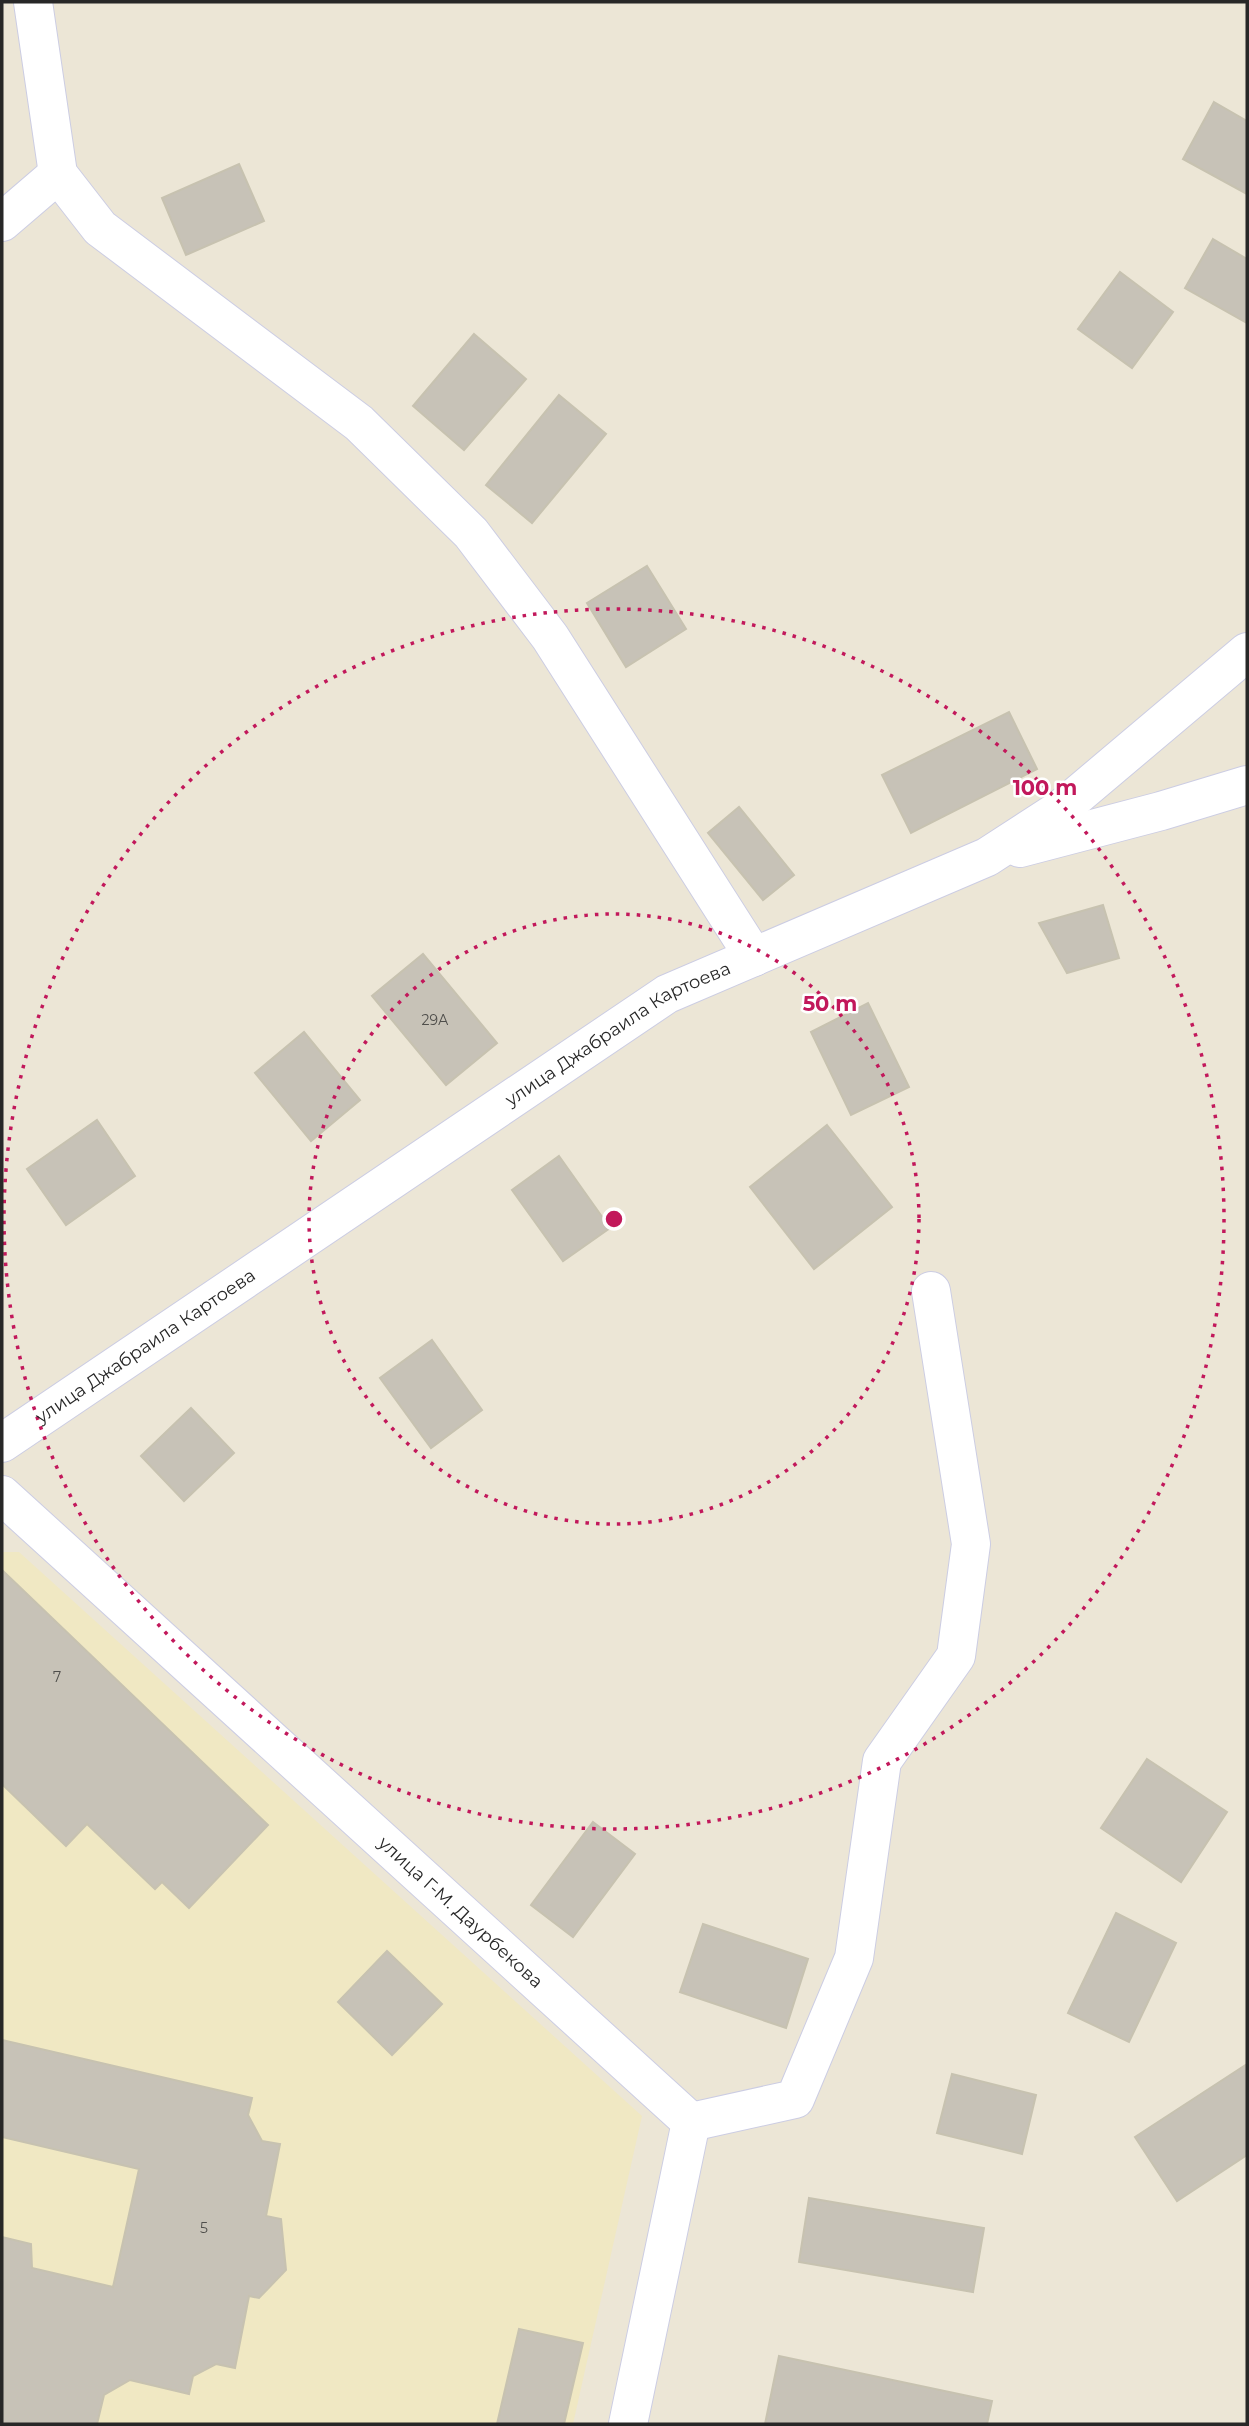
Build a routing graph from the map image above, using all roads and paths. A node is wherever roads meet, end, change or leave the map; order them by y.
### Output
1 (35, 6) edge
2 (58, 174) junction
3 (2, 222) edge
4 (1247, 652) edge
5 (1247, 785) edge
6 (987, 857) junction
7 (754, 957) junction
8 (931, 1292) dead end
9 (2, 1443) edge
10 (2, 1495) edge
11 (691, 2122) junction
12 (628, 2424) edge

1 - 2 street
2 - 3 street
2 - 7 street
4 - 6 street, улица Джабраила Картоева
5 - 6 street
6 - 7 street, улица Джабраила Картоева
7 - 9 street, улица Джабраила Картоева
8 - 11 street
10 - 11 street, улица Г-М. Даурбекова
11 - 12 street

